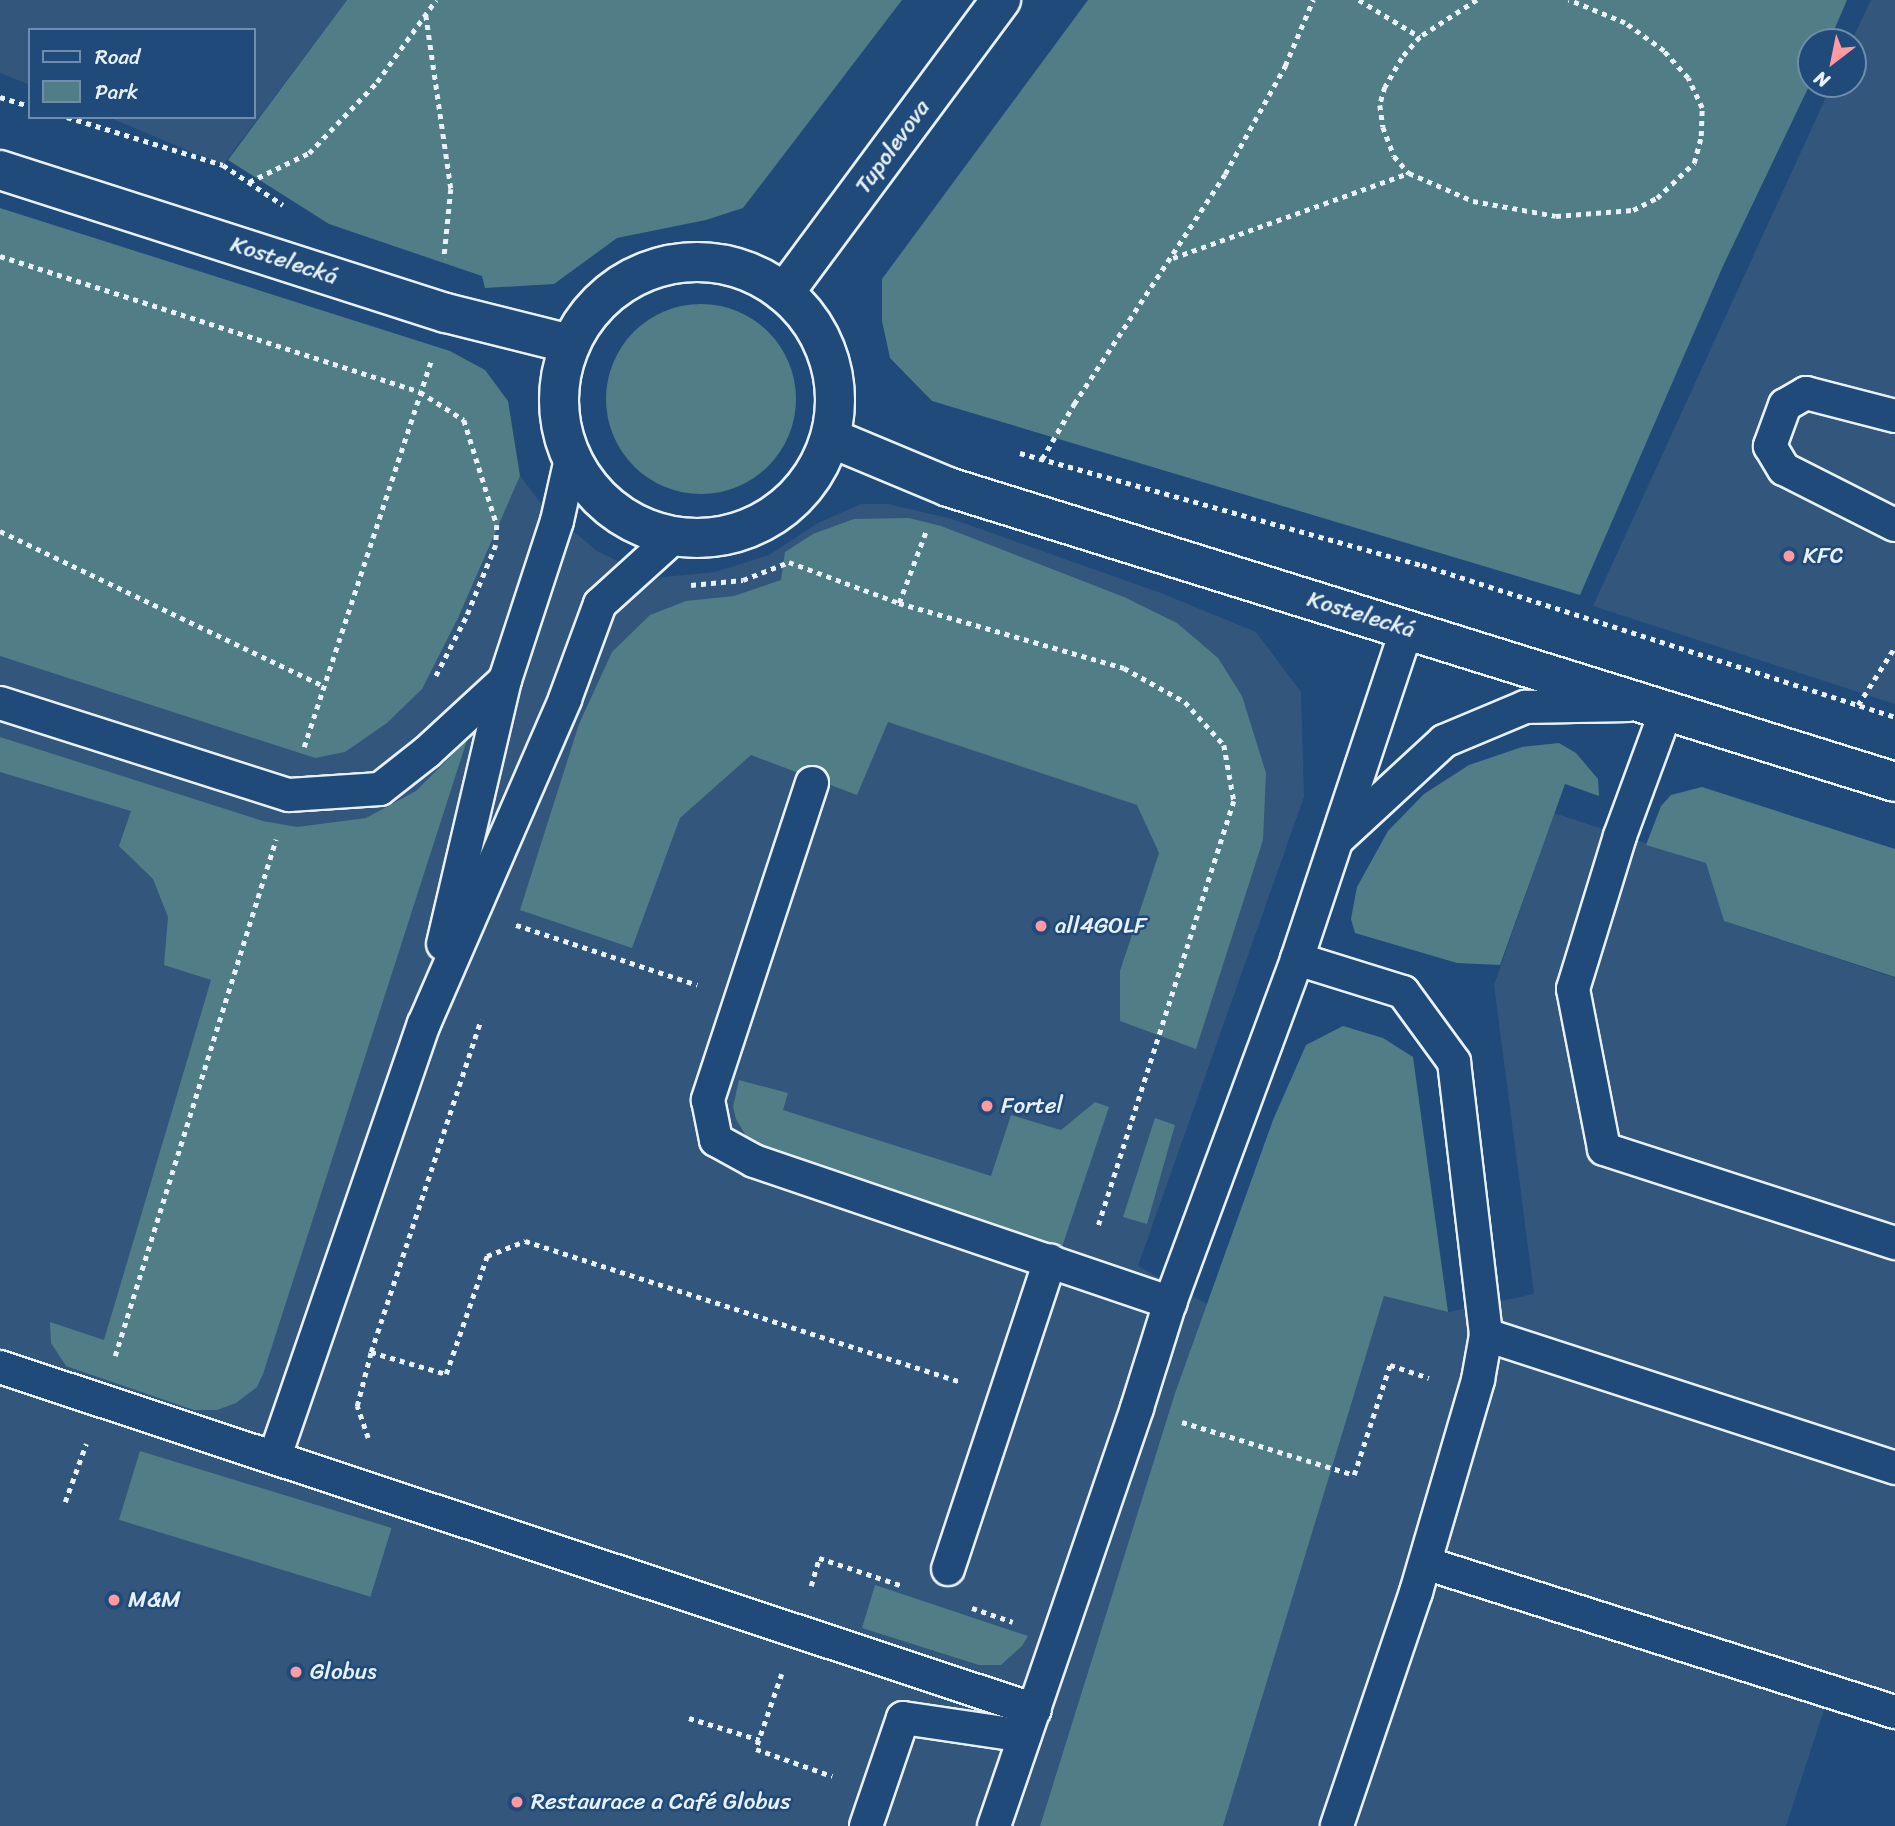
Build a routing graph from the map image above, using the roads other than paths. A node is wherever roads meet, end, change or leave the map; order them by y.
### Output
1 (1001, 0) edge
2 (0, 170) edge
3 (784, 293) junction
4 (570, 344) junction
5 (1895, 416) edge
6 (831, 438) junction
7 (571, 459) junction
8 (1895, 525) edge
9 (674, 537) junction
10 (1407, 629) junction
11 (505, 680) junction
12 (0, 703) edge
13 (1657, 708) junction
14 (1895, 782) edge
15 (812, 783) dead end
16 (1335, 841) junction
17 (1297, 959) junction
18 (424, 1024) junction
19 (1895, 1243) edge
20 (1050, 1260) junction
21 (1170, 1303) junction
22 (1486, 1335) junction
23 (0, 1367) edge
24 (275, 1457) junction
25 (1895, 1468) edge
26 (1425, 1563) junction
27 (948, 1569) dead end
28 (1895, 1712) edge
29 (1030, 1723) junction
30 (866, 1826) edge
31 (994, 1826) edge
32 (1338, 1826) edge

1 - 3 main road, Tupolevova
2 - 4 main road, Kostelecká
3 - 4 main road
3 - 6 main road
4 - 7 main road
5 - 8 lane
6 - 9 main road
6 - 10 main road, Kostelecká
7 - 9 main road
7 - 11 lane
9 - 18 lane
10 - 13 main road, Kostelecká
10 - 16 lane
11 - 12 lane
11 - 18 lane
13 - 14 main road, Kostelecká
13 - 16 lane
13 - 19 lane
15 - 20 lane
16 - 17 lane
17 - 21 lane
17 - 22 lane
18 - 24 lane
20 - 21 lane
20 - 27 lane
21 - 29 lane
22 - 25 lane
22 - 26 lane
23 - 24 lane
24 - 29 lane
26 - 28 lane
26 - 32 lane
29 - 30 lane
29 - 31 lane

